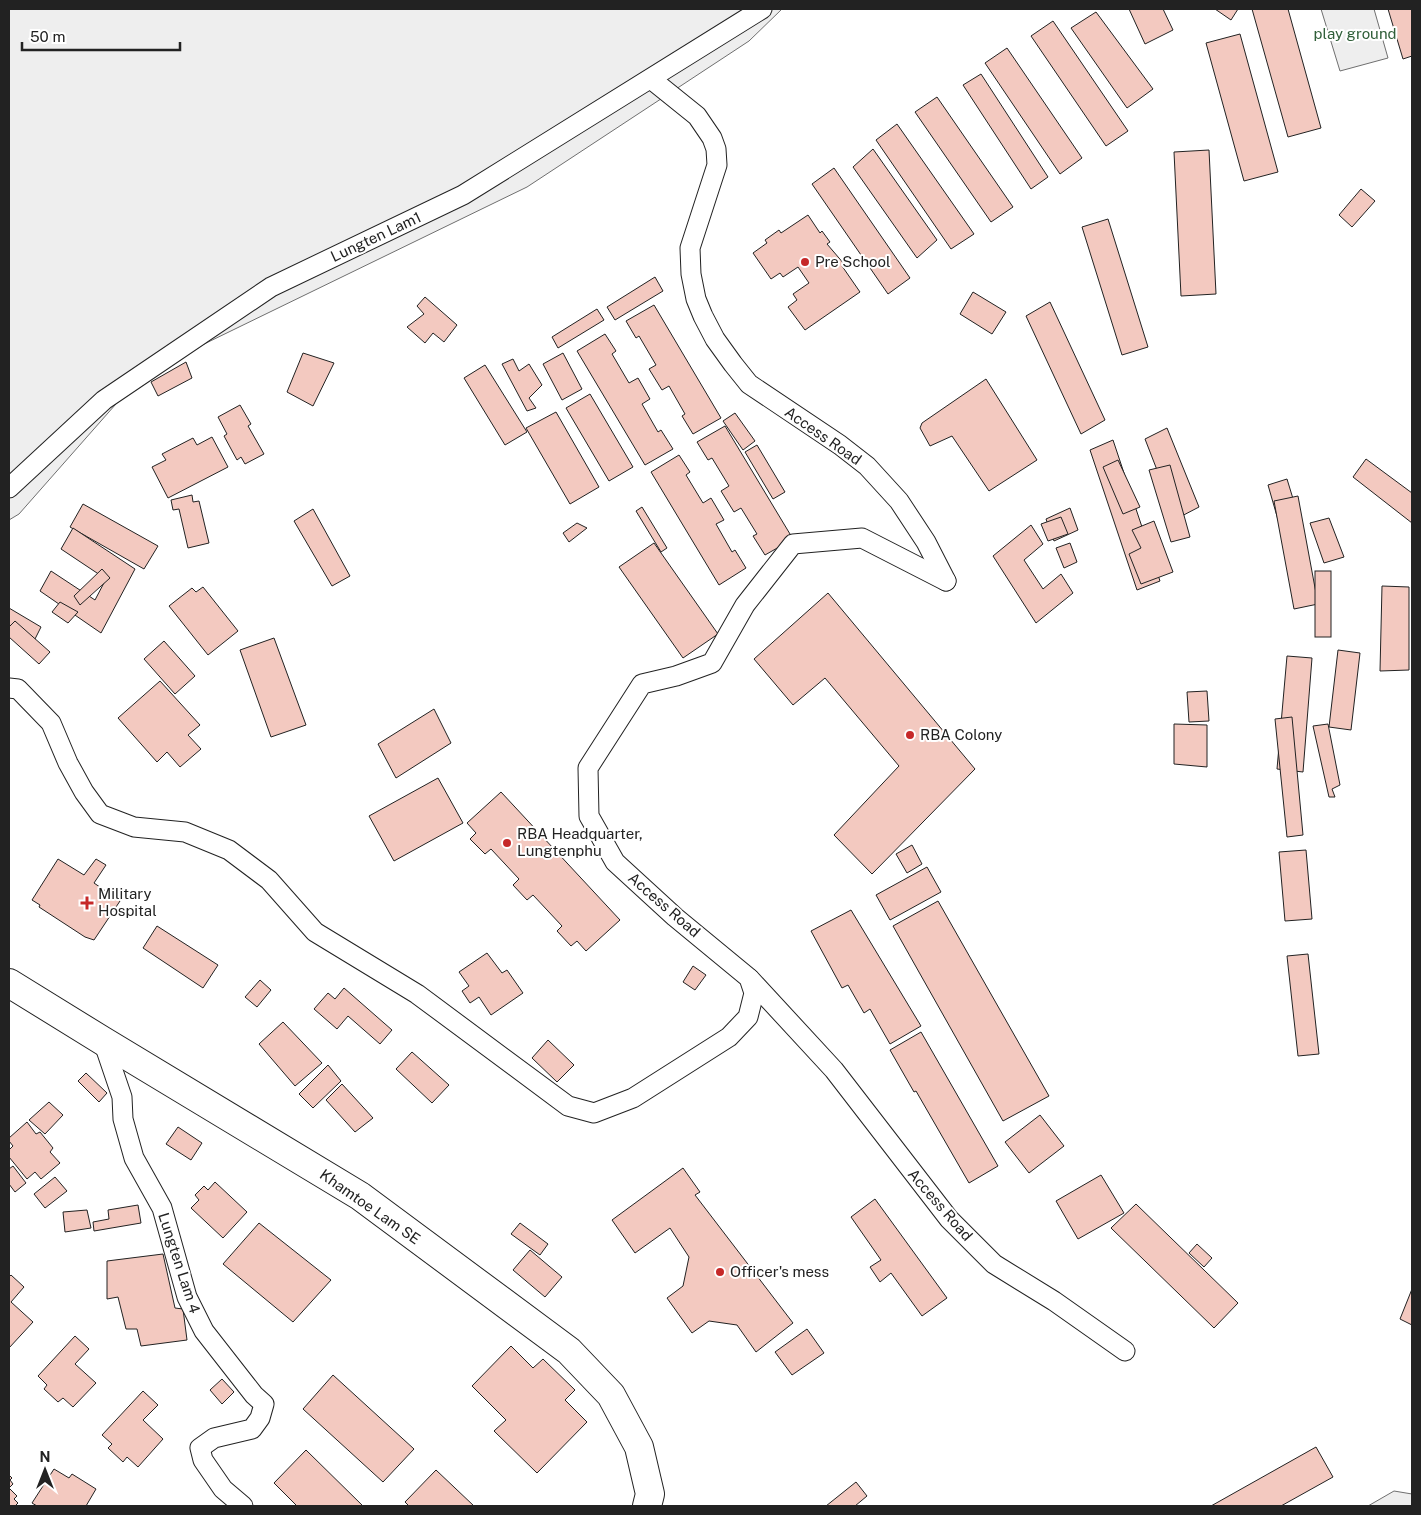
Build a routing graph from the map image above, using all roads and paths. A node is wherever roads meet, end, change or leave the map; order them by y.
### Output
1 (762, 9) edge
2 (652, 79) junction
3 (9, 488) edge
4 (9, 688) edge
5 (750, 978) junction
6 (9, 983) edge
7 (103, 1042) junction
8 (1124, 1351) dead end
9 (243, 1506) edge
10 (647, 1506) edge

1 - 2 street, Lungten Lam1
2 - 3 street, Lungten Lam1
2 - 5 street, Access Road
4 - 5 street
5 - 8 street, Access Road
6 - 7 main road, Khamtoe Lam SE
7 - 9 street, Lungten Lam 4
7 - 10 main road, Khamtoe Lam SE

